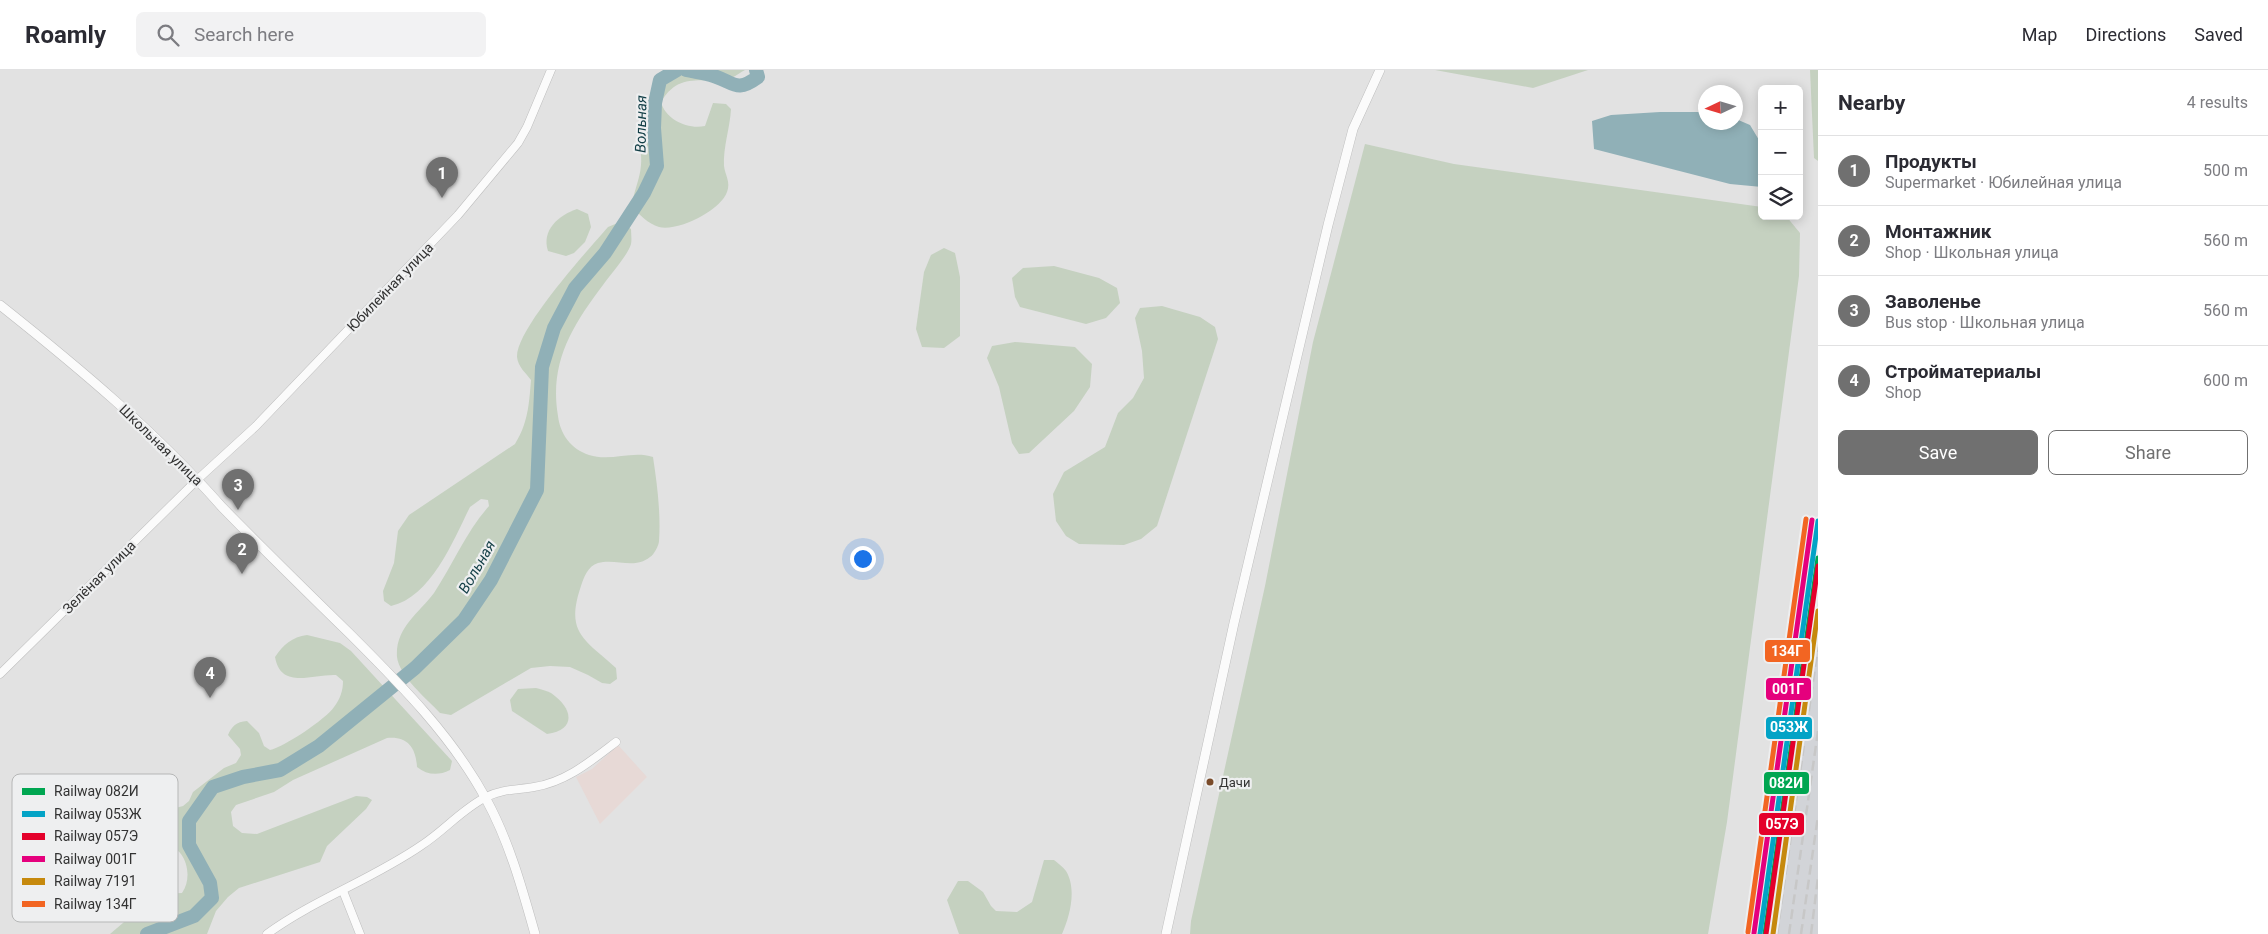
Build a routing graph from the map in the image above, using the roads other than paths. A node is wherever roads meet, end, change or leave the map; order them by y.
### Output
1 (551, 70) edge
2 (1380, 70) edge
3 (0, 304) edge
4 (198, 480) junction
5 (0, 674) edge
6 (616, 742) dead end
7 (485, 798) junction
8 (343, 891) junction
9 (267, 934) edge
10 (360, 934) edge
11 (535, 934) edge
12 (1166, 934) edge

1 - 4 street, Юбилейная улица
2 - 12 street
3 - 4 street, Школьная улица
4 - 5 street, Зелёная улица
4 - 7 street, Школьная улица
6 - 7 street
7 - 8 street
7 - 11 street
8 - 9 street
8 - 10 street

